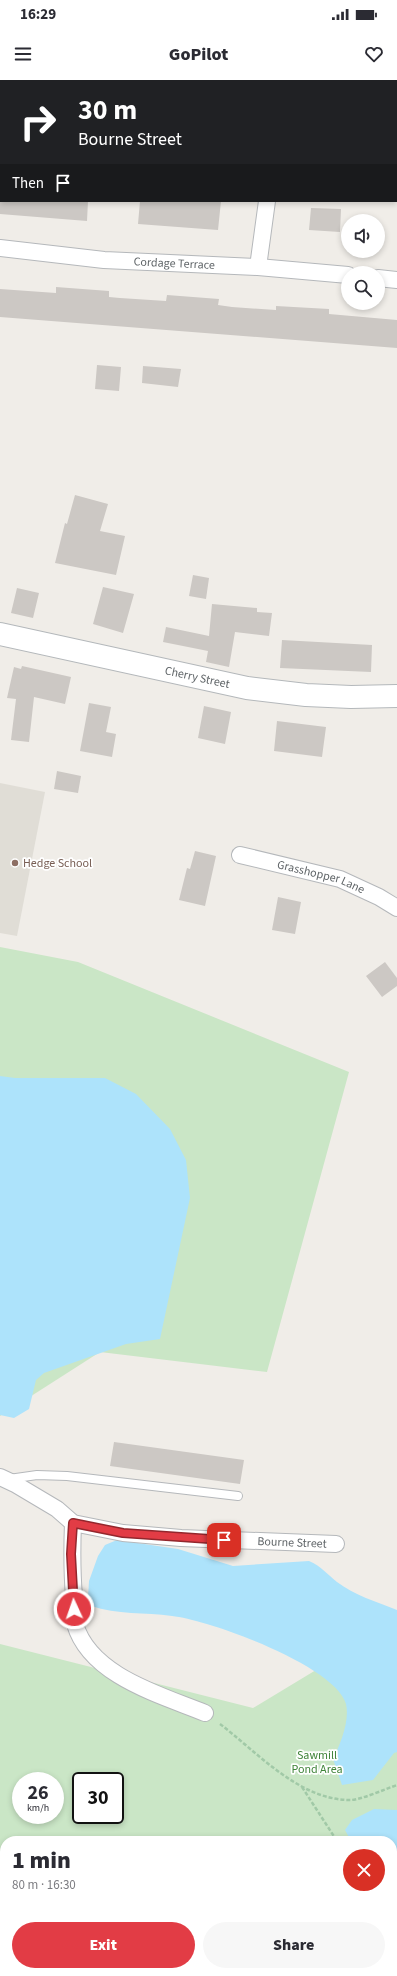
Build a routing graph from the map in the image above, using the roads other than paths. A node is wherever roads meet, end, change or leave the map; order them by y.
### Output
1 (267, 202) edge
2 (0, 248) edge
3 (258, 267) junction
4 (341, 274) edge
5 (385, 279) edge
6 (397, 280) edge
7 (0, 634) edge
8 (397, 696) edge
9 (240, 854) dead end
10 (397, 908) edge
11 (3, 1478) edge
12 (238, 1496) dead end
13 (73, 1523) junction
14 (336, 1544) dead end
15 (205, 1713) road end

1 - 3 street
2 - 3 street, Cordage Terrace
3 - 4 street, Cordage Terrace
5 - 6 street
7 - 8 main road, Cherry Street
9 - 10 street, Grasshopper Lane
11 - 12 lane
11 - 13 street, Bourne Street
13 - 14 street, Bourne Street
13 - 15 street

